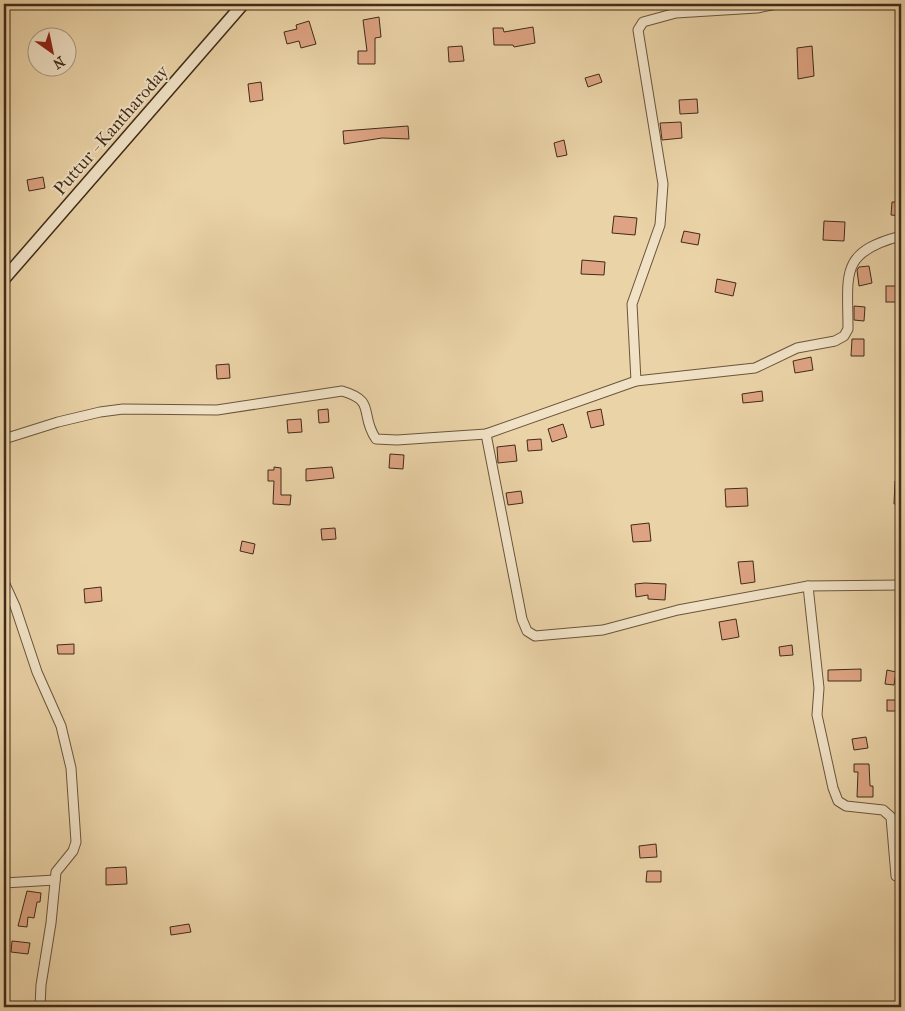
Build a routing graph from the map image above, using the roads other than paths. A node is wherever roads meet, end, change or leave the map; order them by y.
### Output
1 (244, 4) edge
2 (777, 4) edge
3 (676, 8) edge
4 (901, 236) edge
5 (4, 280) edge
6 (636, 381) junction
7 (486, 434) junction
8 (4, 439) edge
9 (4, 582) edge
10 (901, 585) edge
11 (808, 586) junction
12 (896, 876) dead end
13 (55, 880) junction
14 (4, 883) edge
15 (40, 1007) edge

1 - 5 main road, Puttur - Kantharoday
2 - 3 street
3 - 6 street
4 - 6 street
6 - 7 street
7 - 8 street
7 - 11 street
9 - 13 street
10 - 11 street
11 - 12 street
13 - 14 street
13 - 15 street

